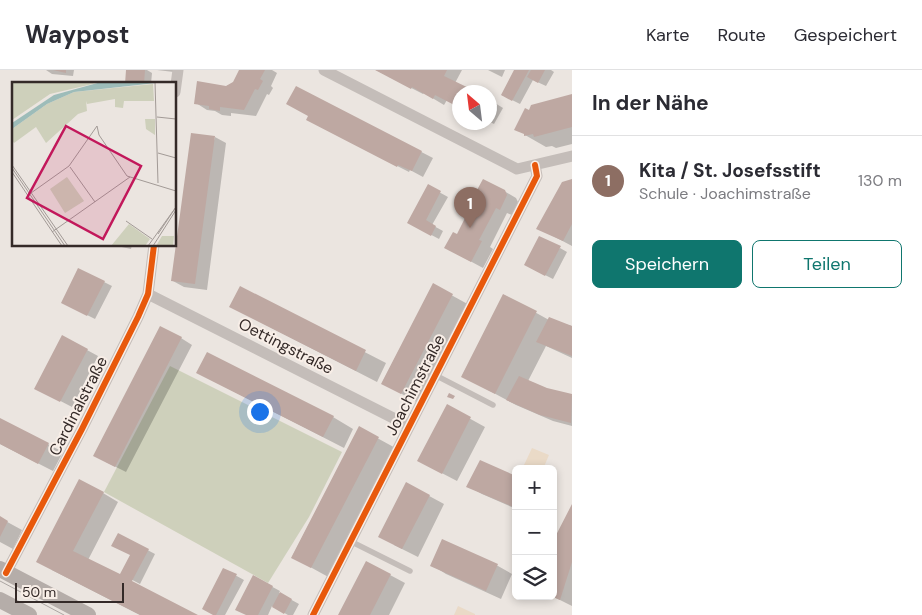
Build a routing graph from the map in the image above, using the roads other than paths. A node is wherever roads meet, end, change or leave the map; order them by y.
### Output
1 (178, 70) edge
2 (324, 70) edge
3 (176, 85) edge
4 (572, 156) edge
5 (535, 166) junction
6 (154, 246) edge
7 (148, 294) junction
8 (435, 376) junction
9 (493, 406) dead end
10 (409, 426) junction
11 (350, 541) junction
12 (3, 571) edge
13 (410, 571) dead end
14 (0, 600) edge
15 (29, 615) edge
16 (88, 615) edge
17 (312, 615) edge

1 - 3 street
2 - 5 street
4 - 5 street
5 - 8 street, Joachimstraße
6 - 7 street, Cardinalstraße
7 - 10 street, Oettingstraße
7 - 12 street, Cardinalstraße
8 - 9 lane
8 - 10 street, Joachimstraße
10 - 11 street, Joachimstraße
11 - 13 lane
11 - 17 street, Joachimstraße
12 - 16 main road
14 - 15 main road

